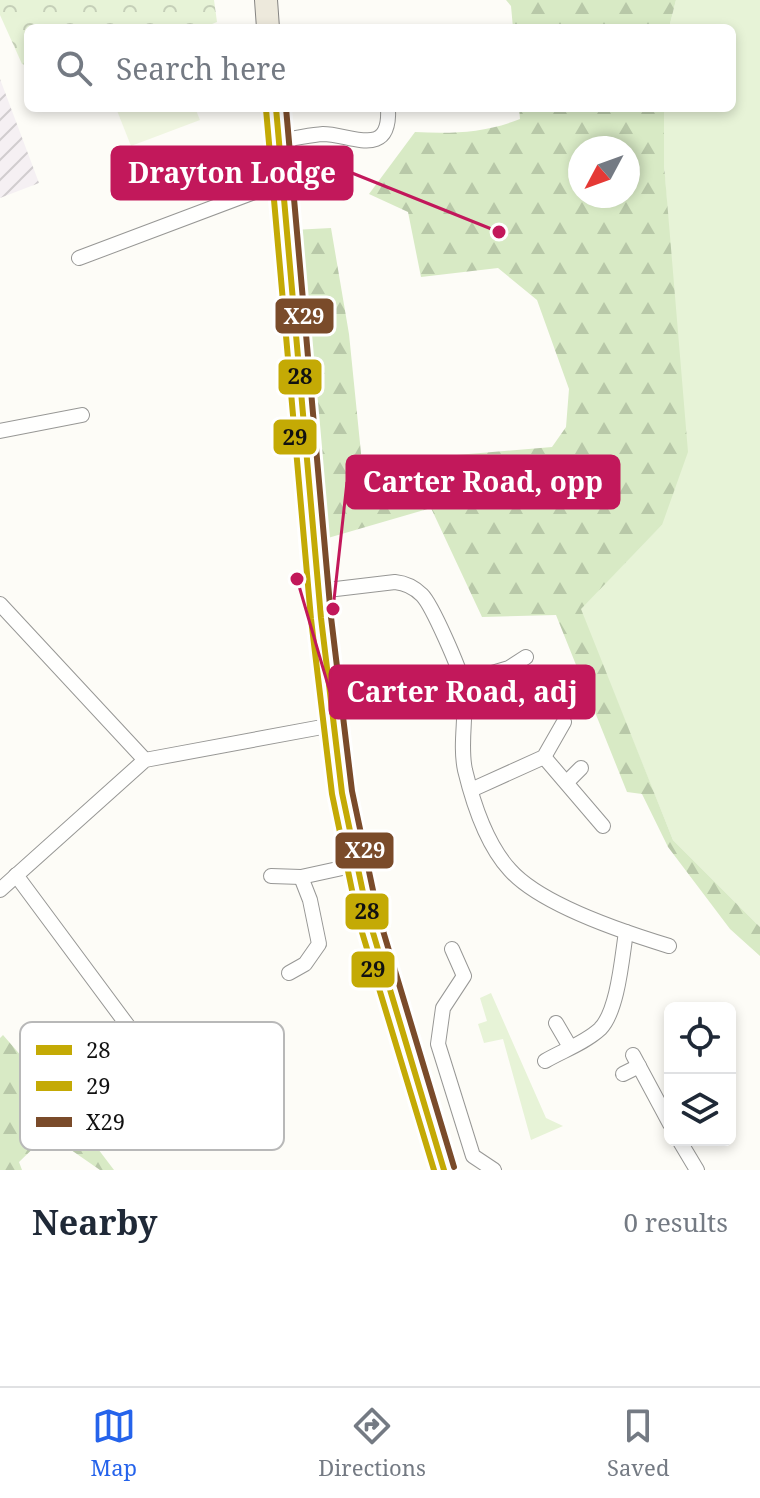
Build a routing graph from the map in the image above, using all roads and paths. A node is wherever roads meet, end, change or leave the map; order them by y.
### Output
1 (266, 0) edge
2 (268, 24) edge
3 (276, 112) edge
4 (388, 112) edge
5 (279, 140) junction
6 (283, 184) junction
7 (79, 258) dead end
8 (82, 415) dead end
9 (0, 431) edge
10 (319, 591) junction
11 (0, 604) edge
12 (526, 657) dead end
13 (462, 682) junction
14 (564, 722) dead end
15 (333, 725) junction
16 (544, 757) junction
17 (145, 760) junction
18 (581, 768) dead end
19 (567, 782) junction
20 (471, 790) junction
21 (603, 826) dead end
22 (356, 865) junction
23 (16, 875) junction
24 (271, 876) dead end
25 (301, 877) junction
26 (0, 890) edge
27 (626, 932) junction
28 (669, 946) dead end
29 (452, 949) dead end
30 (289, 973) dead end
31 (125, 1022) edge
32 (556, 1023) dead end
33 (570, 1047) junction
34 (545, 1061) dead end
35 (623, 1074) dead end
36 (664, 1113) edge
37 (683, 1146) edge
38 (444, 1170) edge
39 (494, 1170) edge
40 (697, 1170) edge

1 - 2 main road
3 - 5 main road
4 - 5 street
5 - 6 main road
6 - 7 street
6 - 10 main road
8 - 9 street
10 - 13 street
10 - 15 main road
11 - 17 street
12 - 13 street
13 - 20 street
14 - 16 street
15 - 17 street
15 - 22 main road
16 - 19 street
16 - 20 street
17 - 23 street
18 - 19 street
19 - 21 street
20 - 27 street
22 - 25 street
22 - 38 main road
23 - 26 street
23 - 31 street
24 - 25 street
25 - 30 street
27 - 28 street
27 - 33 street
29 - 39 street
32 - 33 street
33 - 34 street
35 - 36 street
37 - 40 street

